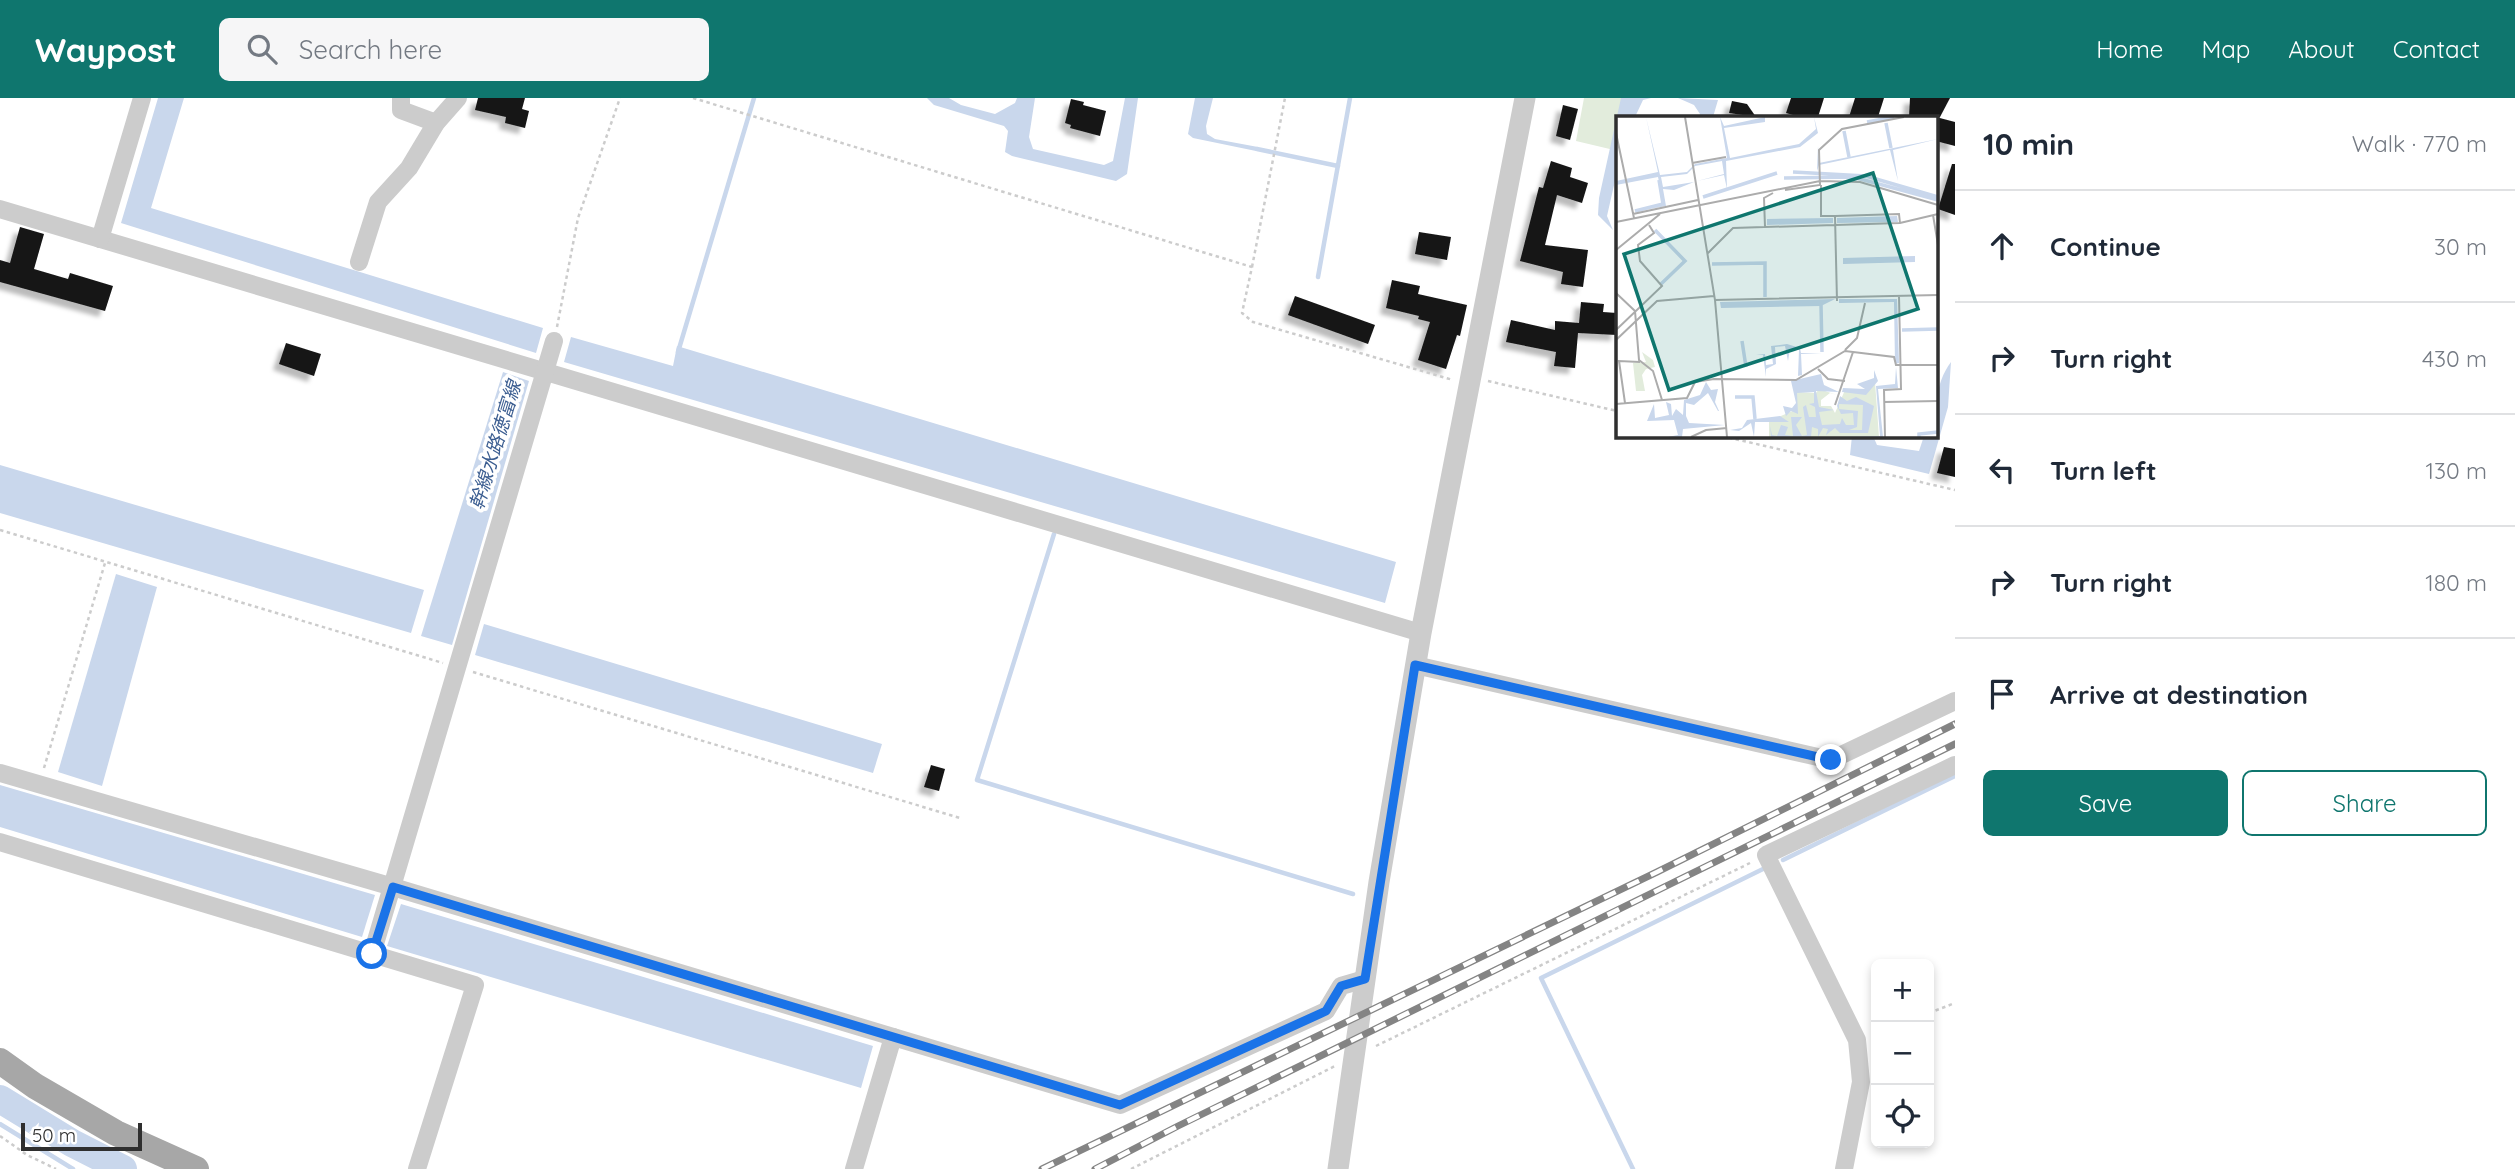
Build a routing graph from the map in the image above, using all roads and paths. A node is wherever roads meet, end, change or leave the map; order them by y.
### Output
1 (142, 98) edge
2 (401, 98) edge
3 (458, 98) edge
4 (620, 98) edge
5 (693, 98) edge
6 (1285, 98) edge
7 (1525, 98) edge
8 (436, 123) junction
9 (0, 209) edge
10 (100, 239) junction
11 (359, 262) dead end
12 (1252, 267) junction
13 (552, 348) joint
14 (537, 371) junction
15 (1470, 380) junction
16 (1616, 411) edge
17 (1731, 438) edge
18 (1955, 490) edge
19 (0, 530) edge
20 (105, 562) junction
21 (1420, 633) junction
22 (1415, 665) junction
23 (458, 667) junction
24 (1955, 701) edge
25 (1955, 765) edge
26 (0, 773) edge
27 (39, 784) junction
28 (960, 818) dead end
29 (0, 842) edge
30 (1766, 855) junction
31 (393, 887) junction
32 (372, 954) junction
33 (1365, 979) junction
34 (1955, 1003) edge
35 (1934, 1011) edge
36 (893, 1037) junction
37 (1354, 1056) junction
38 (0, 1062) edge
39 (0, 1136) edge
40 (56, 1169) edge
41 (196, 1169) edge
42 (417, 1169) edge
43 (854, 1169) edge
44 (1130, 1169) edge
45 (1338, 1169) edge
46 (1844, 1169) edge

1 - 10 street
2 - 8 street
3 - 8 street
4 - 13 path
5 - 12 path
6 - 12 path
7 - 15 street
8 - 11 street
9 - 10 street
10 - 14 street
12 - 15 path
13 - 14 street
14 - 21 street
14 - 23 street
15 - 16 path
15 - 21 street
17 - 18 path
19 - 20 path
20 - 23 path
20 - 27 path
21 - 22 street
22 - 24 street
22 - 33 street
23 - 28 path
23 - 31 street
25 - 30 street
26 - 27 street
27 - 31 street
29 - 32 street
30 - 37 path
30 - 46 street
31 - 32 street
31 - 36 street
32 - 42 street
33 - 36 street
33 - 37 street
34 - 35 path
36 - 43 street
37 - 44 path
37 - 45 street
38 - 41 main road
39 - 40 path

